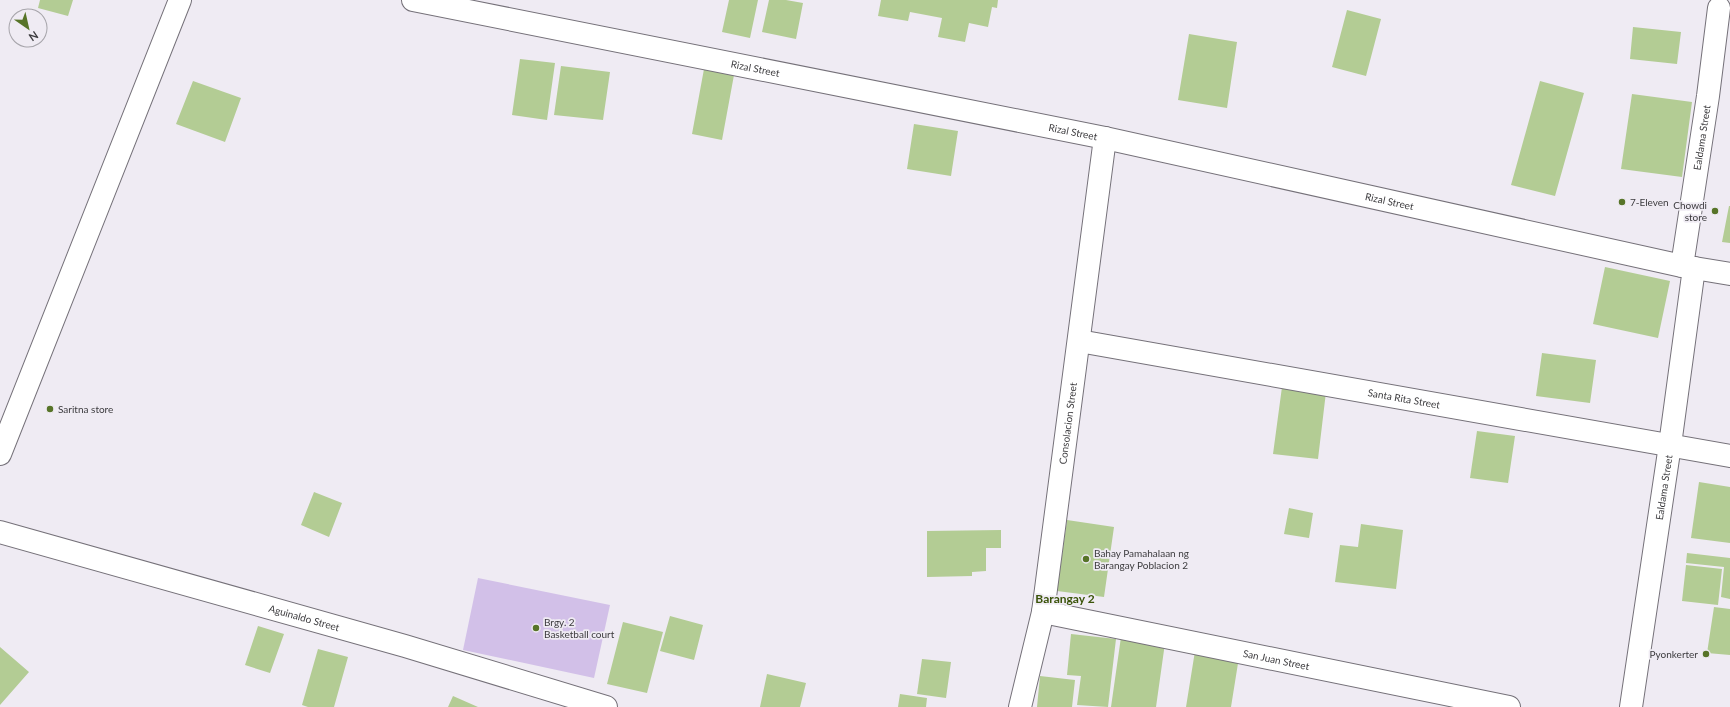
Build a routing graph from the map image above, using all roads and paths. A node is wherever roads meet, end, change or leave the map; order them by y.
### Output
1 (180, 0) edge
2 (413, 0) edge
3 (1718, 6) edge
4 (1104, 138) junction
5 (1688, 267) junction
6 (1730, 274) edge
7 (1079, 341) junction
8 (1670, 445) junction
9 (0, 454) edge
10 (1730, 456) edge
11 (0, 532) edge
12 (1043, 612) junction
13 (606, 707) edge
14 (1020, 707) edge
15 (1510, 707) edge
16 (1631, 707) edge

1 - 9 street
2 - 4 street, Rizal Street
3 - 5 street, Ealdama Street
4 - 5 street, Rizal Street
4 - 7 street, Consolacion Street
5 - 6 street, Rizal Street
5 - 8 street, Ealdama Street
7 - 8 street, Santa Rita Street
7 - 12 street, Consolacion Street
8 - 10 street, Santa Rita Street
8 - 16 street, Ealdama Street
11 - 13 street, Aguinaldo Street
12 - 14 street, Consolacion Street
12 - 15 street, San Juan Street

